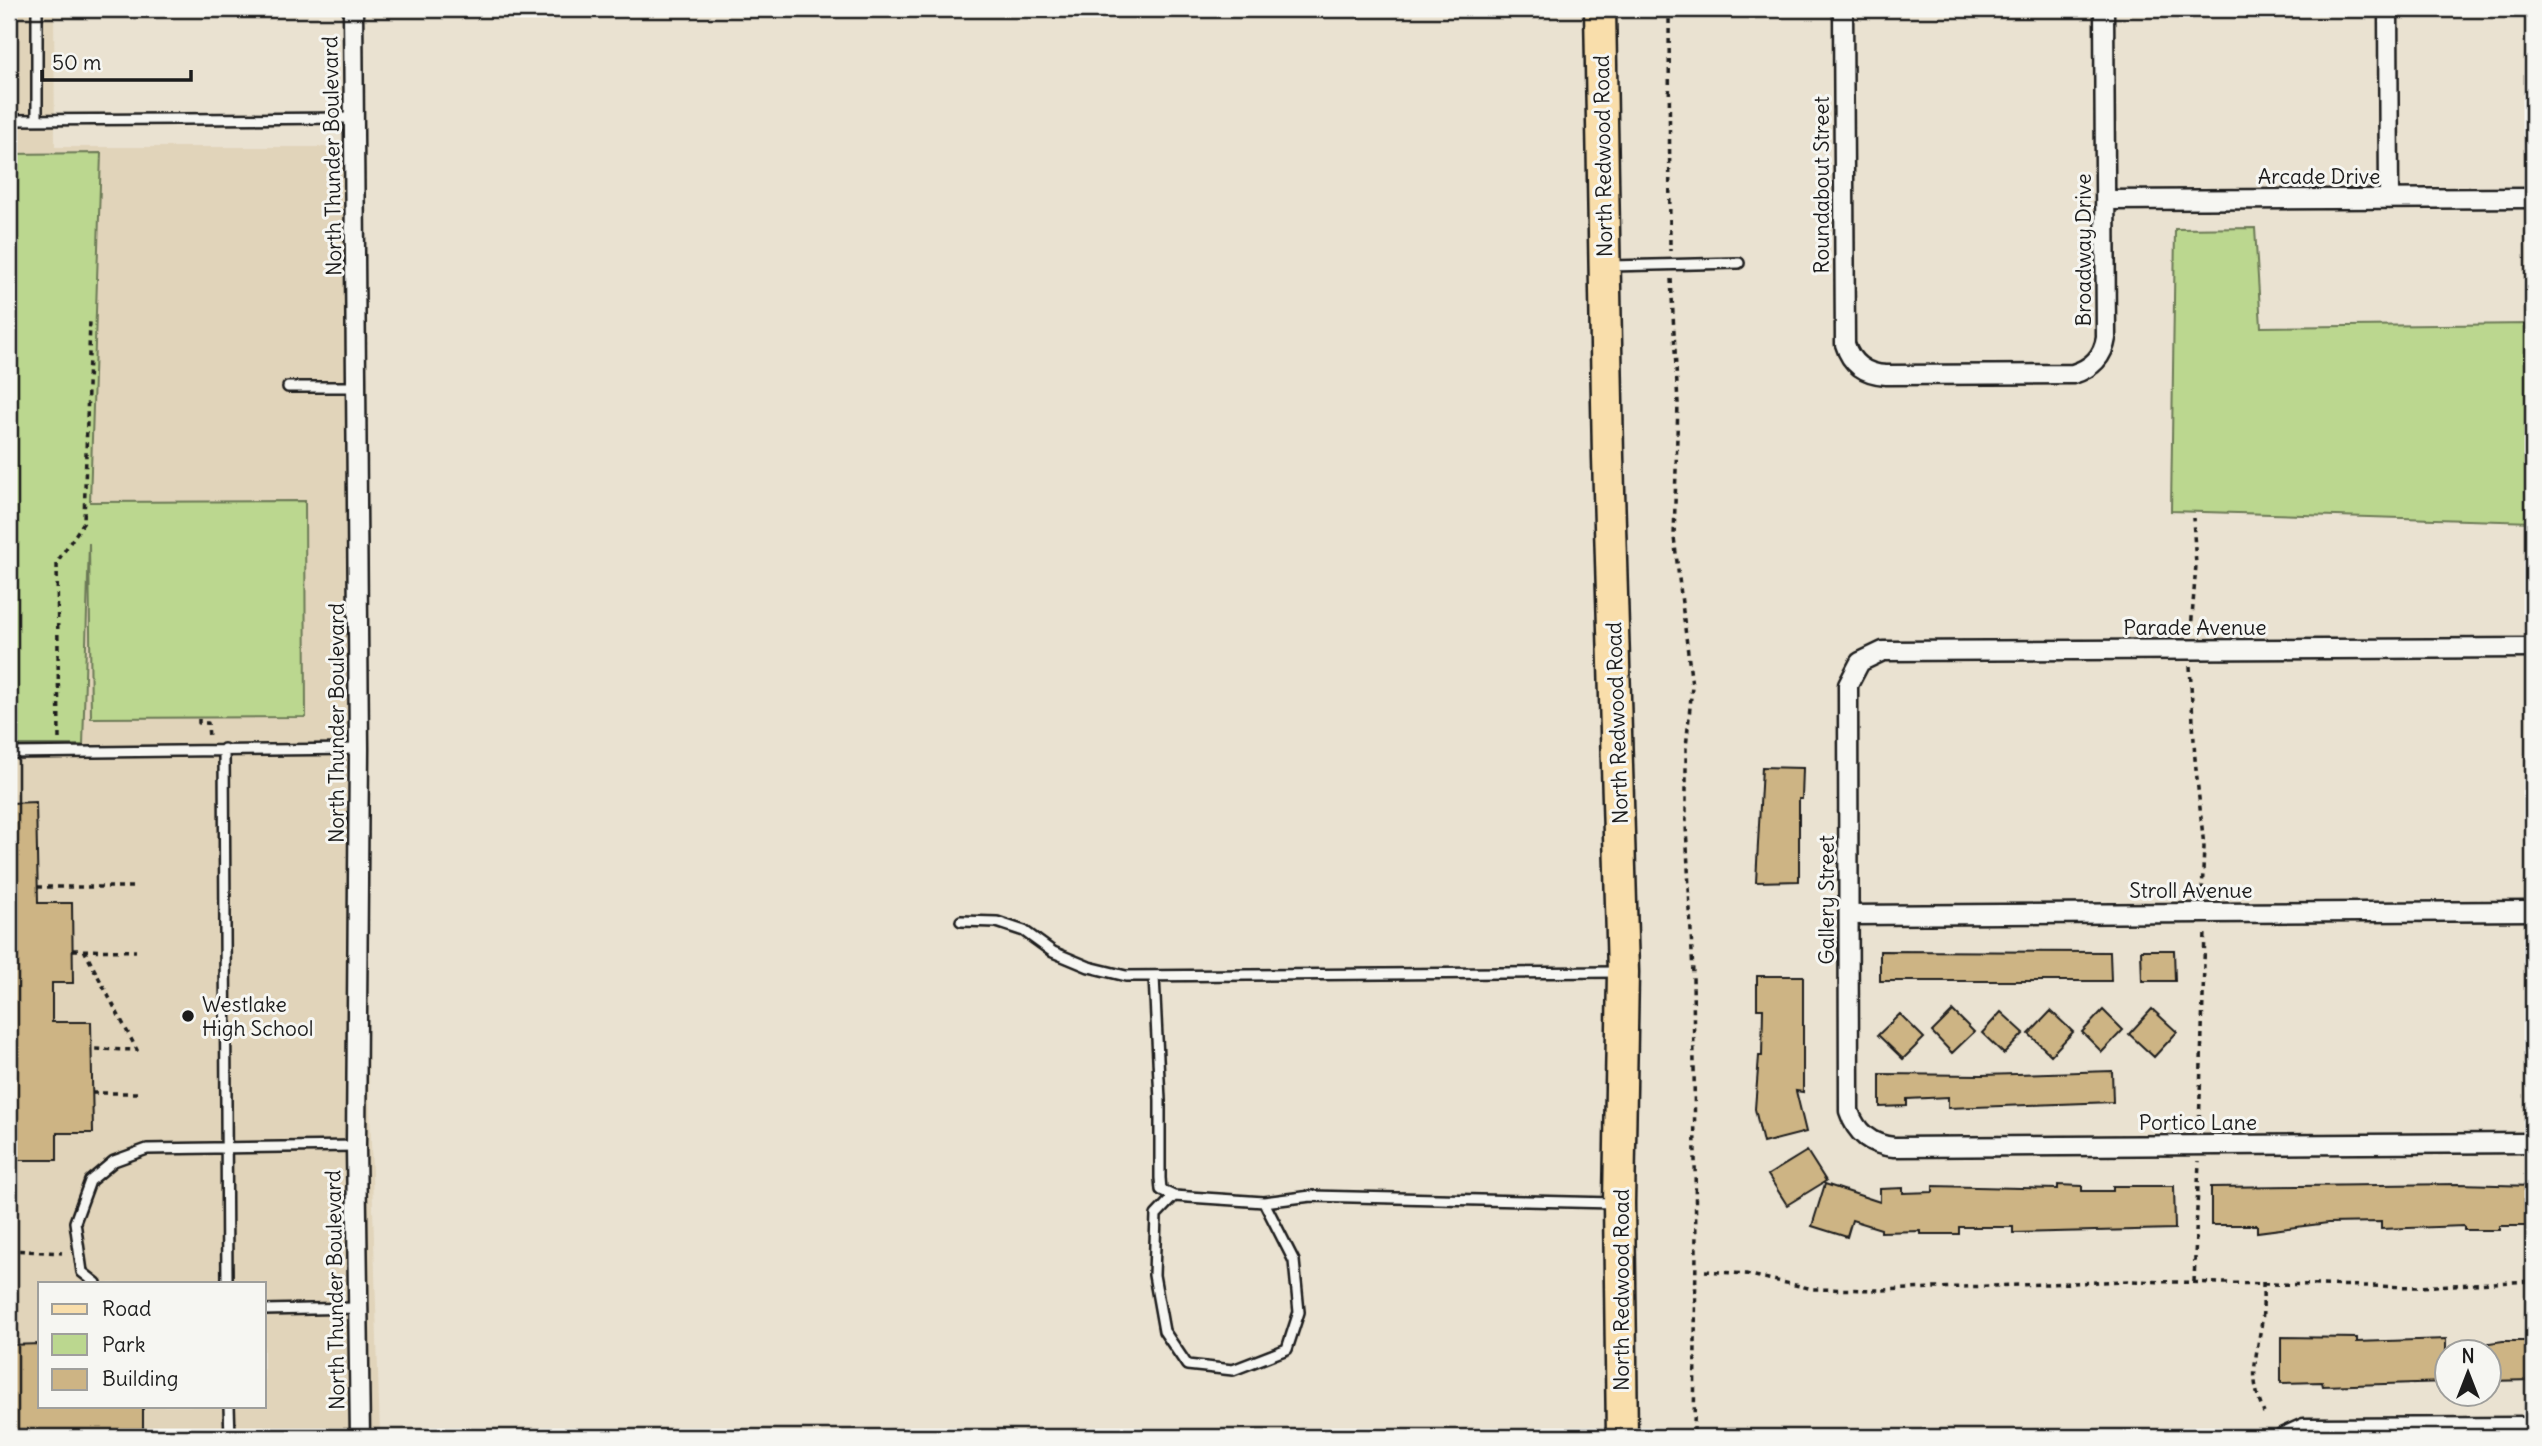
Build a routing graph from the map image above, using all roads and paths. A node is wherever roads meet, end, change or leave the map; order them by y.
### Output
1 (37, 9) edge
2 (353, 9) edge
3 (1600, 9) edge
4 (1669, 9) edge
5 (1843, 9) edge
6 (2104, 9) edge
7 (2388, 9) edge
8 (354, 118) junction
9 (9, 120) edge
10 (37, 120) junction
11 (2389, 198) junction
12 (2533, 198) edge
13 (2106, 200) junction
14 (1739, 263) dead end
15 (1670, 265) junction
16 (1605, 267) junction
17 (90, 320) dead end
18 (1851, 359) joint
19 (288, 387) dead end
20 (356, 387) junction
21 (2193, 518) dead end
22 (2191, 631) dead end
23 (2533, 648) edge
24 (2188, 650) junction
25 (1860, 662) joint
26 (199, 719) dead end
27 (59, 739) dead end
28 (209, 739) dead end
29 (224, 749) junction
30 (359, 749) junction
31 (9, 753) edge
32 (37, 887) dead end
33 (136, 887) dead end
34 (2533, 911) edge
35 (2202, 913) junction
36 (1849, 915) junction
37 (961, 921) dead end
38 (73, 950) dead end
39 (84, 950) junction
40 (136, 951) dead end
41 (1623, 972) junction
42 (1154, 976) junction
43 (92, 1049) dead end
44 (92, 1093) dead end
45 (138, 1093) dead end
46 (1865, 1137) joint
47 (2533, 1143) edge
48 (2199, 1145) junction
49 (356, 1146) junction
50 (228, 1148) junction
51 (1174, 1196) junction
52 (1264, 1202) junction
53 (1619, 1203) junction
54 (9, 1250) edge
55 (62, 1253) dead end
56 (1705, 1271) dead end
57 (2533, 1281) edge
58 (95, 1282) edge
59 (227, 1282) edge
60 (2194, 1282) junction
61 (2263, 1282) junction
62 (357, 1308) junction
63 (266, 1310) edge
64 (229, 1408) edge
65 (2264, 1413) dead end
66 (2533, 1427) edge
67 (230, 1437) edge
68 (360, 1437) edge
69 (1622, 1437) edge
70 (1694, 1437) edge
71 (2284, 1437) edge

1 - 10 lane
2 - 8 street, North Thunder Boulevard
3 - 16 main road, North Redwood Road
4 - 15 path
5 - 18 street, Roundabout Street
6 - 13 street, Broadway Drive
7 - 11 street
8 - 10 lane
8 - 20 street, North Thunder Boulevard
9 - 10 lane
11 - 12 street, Arcade Drive
11 - 13 street, Arcade Drive
13 - 18 street, Broadway Drive
14 - 15 lane
15 - 16 lane
15 - 70 path
16 - 41 main road, North Redwood Road
17 - 27 path
19 - 20 lane
20 - 30 street, North Thunder Boulevard
21 - 22 path
23 - 24 street, Parade Avenue
24 - 25 street, Parade Avenue
24 - 35 path
25 - 36 street, Gallery Street
26 - 28 path
29 - 30 lane
29 - 31 lane
29 - 50 lane
30 - 49 street, North Thunder Boulevard
32 - 33 path
34 - 35 street, Stroll Avenue
35 - 36 street, Stroll Avenue
35 - 48 path
36 - 46 street, Gallery Street
37 - 42 lane
38 - 39 path
39 - 40 path
39 - 43 path
41 - 42 lane
41 - 53 main road, North Redwood Road
42 - 51 lane
44 - 45 path
46 - 48 street, Portico Lane
47 - 48 street, Portico Lane
48 - 60 path
49 - 50 lane
49 - 62 street, North Thunder Boulevard
50 - 58 lane
50 - 59 lane
51 - 52 lane
51 - 52 lane
52 - 53 lane
53 - 69 main road, North Redwood Road
54 - 55 path
56 - 60 path
57 - 61 path
60 - 61 path
61 - 65 path
62 - 63 lane
62 - 68 street, North Thunder Boulevard
64 - 67 lane
66 - 71 street

